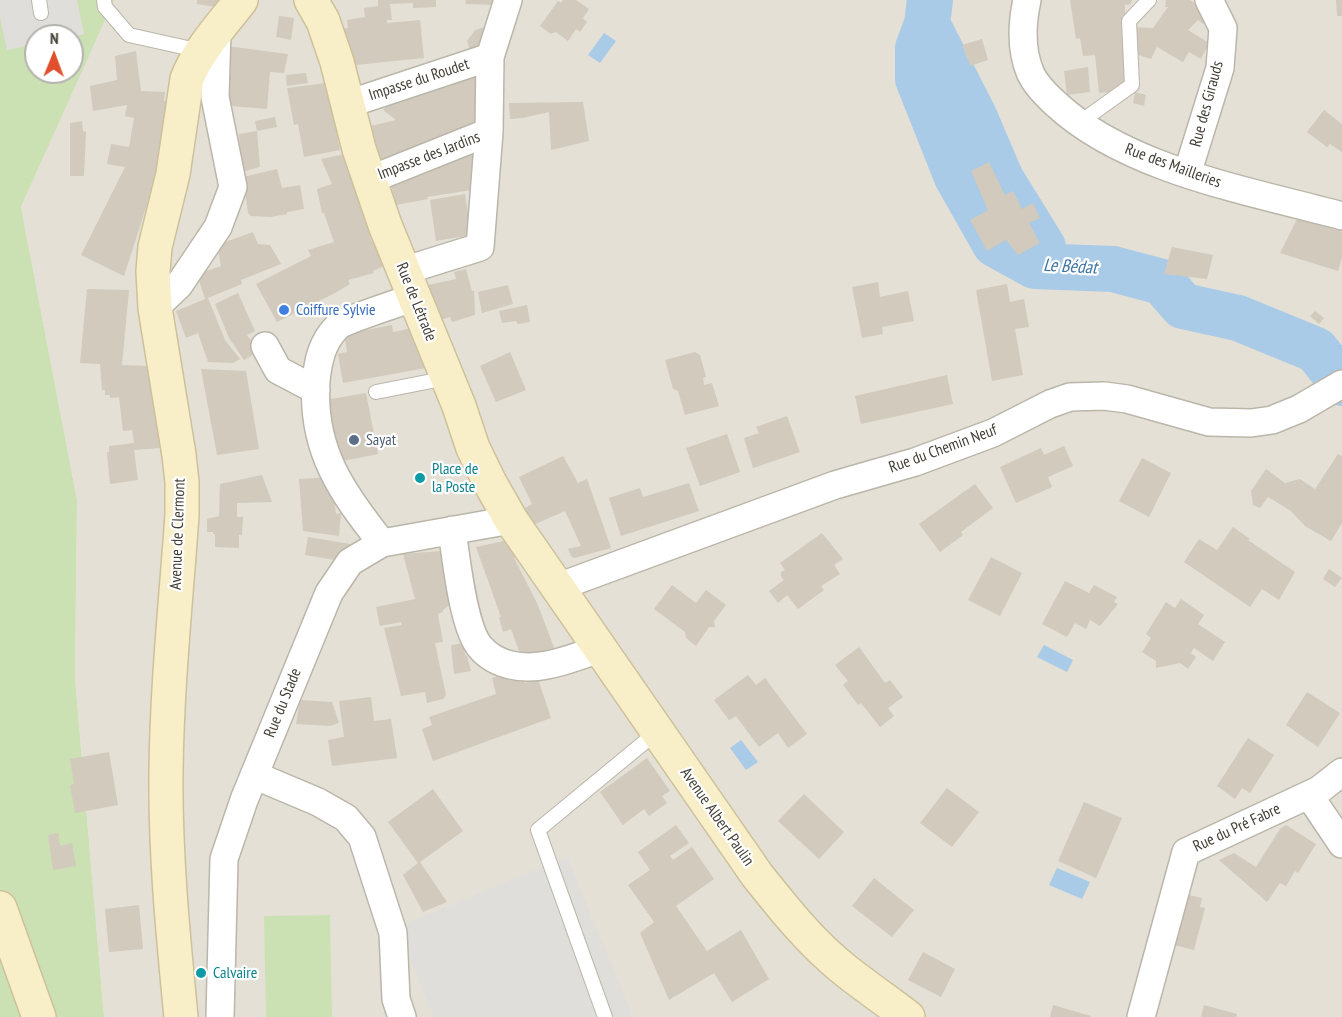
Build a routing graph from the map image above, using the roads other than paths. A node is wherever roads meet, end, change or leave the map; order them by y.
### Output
1 (104, 0) edge
2 (241, 0) edge
3 (311, 0) edge
4 (508, 0) edge
5 (1027, 0) edge
6 (1149, 0) edge
7 (1209, 0) edge
8 (209, 41) junction
9 (490, 57) junction
10 (348, 104) junction
11 (1079, 123) junction
12 (489, 132) junction
13 (1187, 174) junction
14 (369, 180) junction
15 (1342, 216) edge
16 (409, 284) junction
17 (155, 308) junction
18 (265, 346) dead end
19 (447, 378) junction
20 (1337, 387) edge
21 (316, 390) junction
22 (376, 392) dead end
23 (511, 520) junction
24 (452, 531) junction
25 (382, 543) junction
26 (558, 588) junction
27 (600, 649) junction
28 (658, 731) junction
29 (1342, 772) edge
30 (254, 775) junction
31 (1309, 795) junction
32 (1342, 844) edge
33 (0, 908) edge
34 (39, 1017) edge
35 (181, 1017) edge
36 (219, 1017) edge
37 (402, 1017) edge
38 (605, 1017) edge
39 (908, 1017) edge
40 (1142, 1017) edge

1 - 8 lane
2 - 8 street, Avenue de Clermont
3 - 10 street, Rue de Létrade
4 - 9 street
5 - 11 street, Rue des Mailleries
6 - 11 lane
7 - 13 street, Rue des Girauds
8 - 17 street, Avenue de Clermont
8 - 17 street
9 - 10 street, Impasse du Roudet
9 - 12 street
10 - 14 street, Rue de Létrade
11 - 13 street, Rue des Mailleries
12 - 14 street, Impasse des Jardins
12 - 16 street
13 - 15 street, Rue des Mailleries
14 - 16 street, Rue de Létrade
16 - 19 street, Rue de Létrade
16 - 21 street
17 - 35 street, Avenue de Clermont
18 - 21 street
19 - 22 lane
19 - 23 street, Rue de Létrade
20 - 26 street, Rue du Chemin Neuf
21 - 25 street
23 - 24 street, Rue du Stade
23 - 26 street, Rue de Létrade
24 - 25 street, Rue du Stade
24 - 27 street
25 - 30 street, Rue du Stade
26 - 27 street, Avenue Albert Paulin
27 - 28 street, Avenue Albert Paulin
28 - 38 lane
28 - 39 street, Avenue Albert Paulin
29 - 31 street, Rue du Pré Fabre
30 - 36 street, Rue du Stade
30 - 37 street
31 - 32 street
31 - 40 street, Rue du Pré Fabre
33 - 34 street

